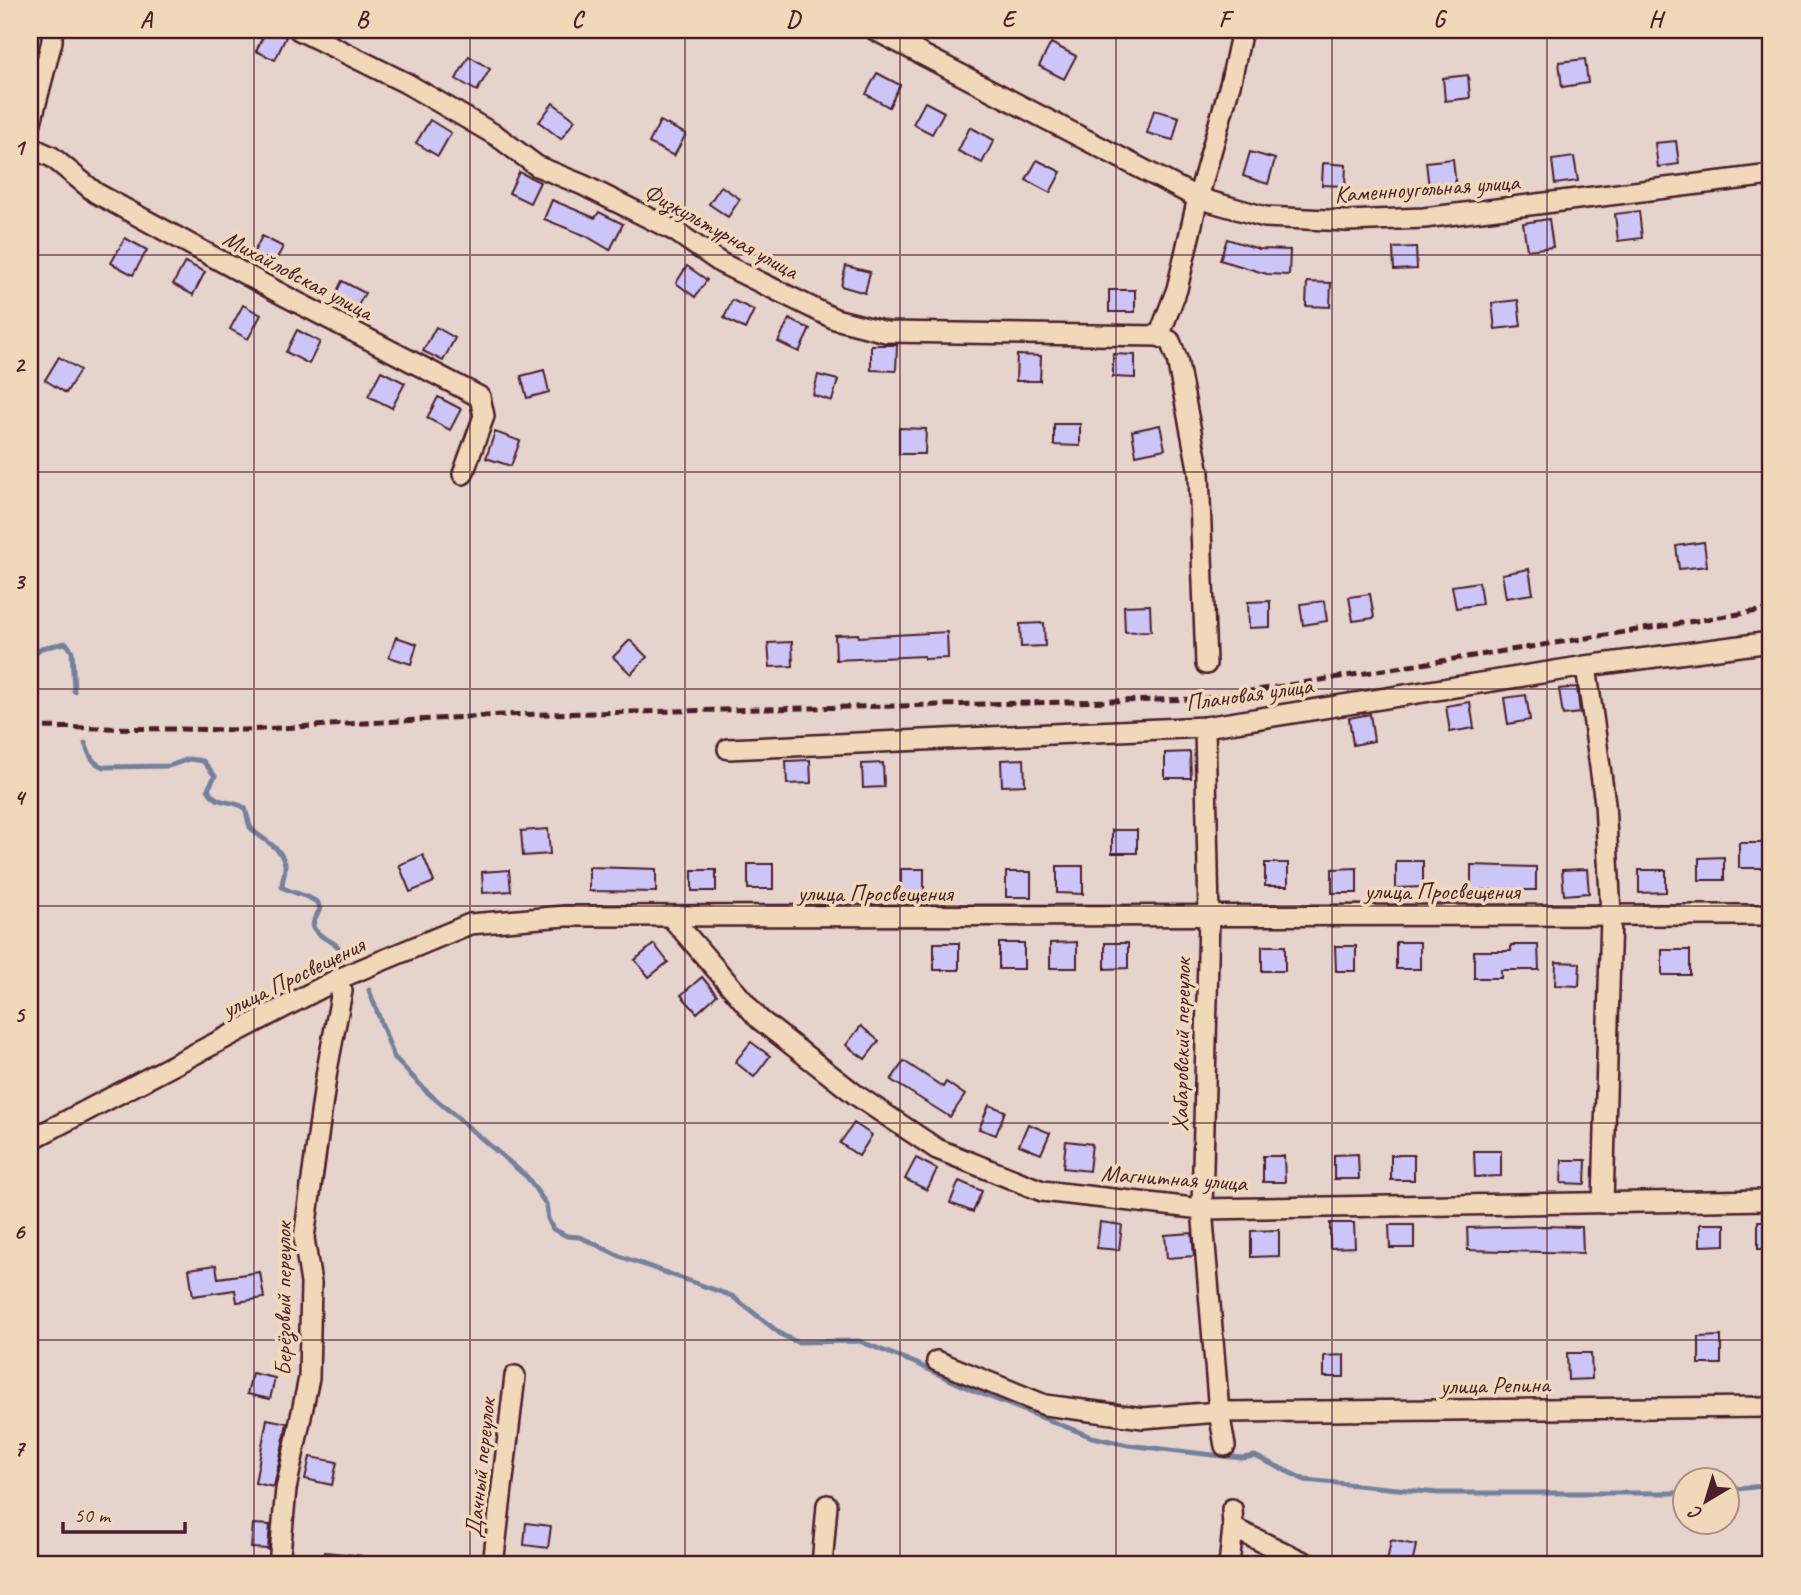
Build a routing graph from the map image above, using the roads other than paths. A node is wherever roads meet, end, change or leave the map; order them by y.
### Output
1 (52, 30) edge
2 (299, 30) edge
3 (876, 30) edge
4 (1242, 30) edge
5 (30, 126) edge
6 (30, 147) edge
7 (1771, 175) edge
8 (1198, 198) junction
9 (1160, 336) junction
10 (463, 474) dead end
11 (1771, 642) edge
12 (1206, 664) dead end
13 (1586, 666) junction
14 (1205, 727) junction
15 (729, 749) dead end
16 (1611, 915) junction
17 (1771, 915) edge
18 (1209, 916) junction
19 (671, 918) junction
20 (342, 991) dead end
21 (30, 1140) edge
22 (1771, 1200) edge
23 (1603, 1203) junction
24 (1202, 1209) junction
25 (937, 1361) dead end
26 (514, 1376) dead end
27 (1771, 1407) edge
28 (1219, 1412) junction
29 (1225, 1446) dead end
30 (827, 1505) dead end
31 (279, 1565) edge
32 (493, 1565) edge
33 (822, 1565) edge
34 (1230, 1565) edge
35 (1310, 1565) edge

1 - 5 street
2 - 9 street, Физкультурная улица
3 - 8 street, Каменноугольная улица
4 - 8 street
6 - 10 street, Михайловская улица
7 - 8 street, Каменноугольная улица
8 - 9 street
9 - 12 street
11 - 13 street, Плановая улица
13 - 14 street, Плановая улица
13 - 16 street
14 - 15 street, Плановая улица
14 - 18 street, Хабаровский переулок
16 - 17 street, улица Просвещения
16 - 18 street, улица Просвещения
16 - 23 street
18 - 19 street, улица Просвещения
18 - 24 street, Хабаровский переулок
19 - 21 street, улица Просвещения
19 - 24 street, Магнитная улица
20 - 31 street, Берёзовый переулок
22 - 23 street, Магнитная улица
23 - 24 street, Магнитная улица
24 - 28 street, Хабаровский переулок
25 - 28 street, улица Репина
26 - 32 street, Дачный переулок
27 - 28 street, улица Репина
28 - 29 street, Хабаровский переулок
30 - 33 street
34 - 35 street

